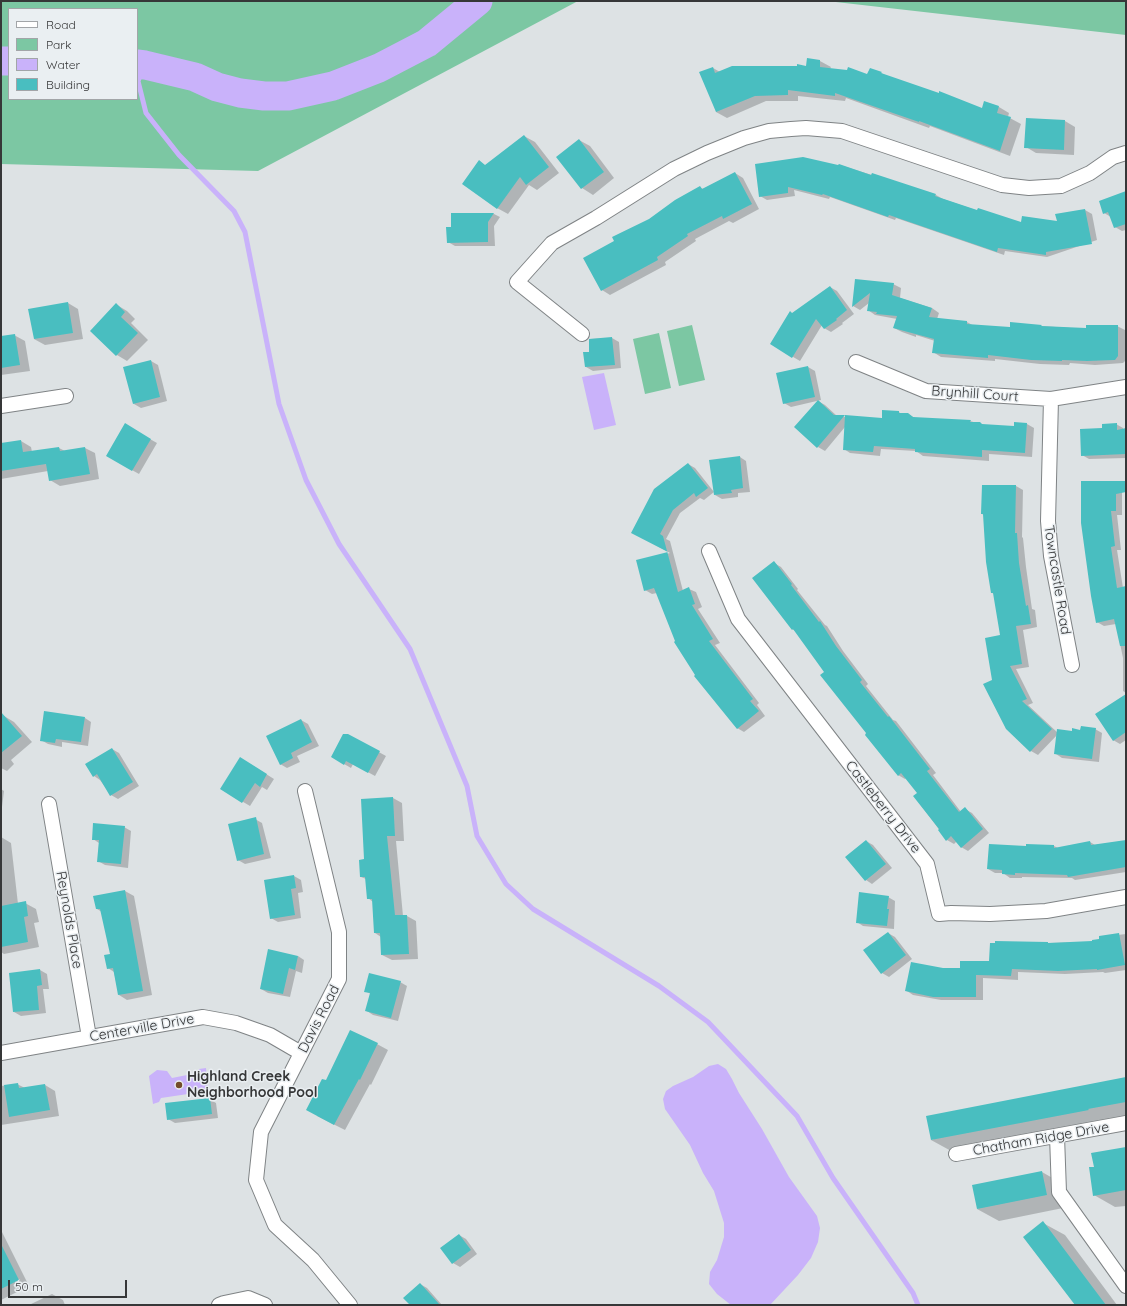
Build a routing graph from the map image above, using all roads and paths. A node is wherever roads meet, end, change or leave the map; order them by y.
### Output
1 (1126, 154) edge
2 (582, 334) dead end
3 (856, 362) dead end
4 (1126, 387) edge
5 (66, 396) dead end
6 (1051, 399) junction
7 (1, 406) edge
8 (709, 551) dead end
9 (1072, 665) dead end
10 (305, 791) dead end
11 (49, 804) dead end
12 (1126, 897) edge
13 (89, 1037) junction
14 (1, 1053) edge
15 (301, 1053) junction
16 (1126, 1123) edge
17 (1057, 1136) junction
18 (956, 1154) dead end
19 (1126, 1286) edge
20 (219, 1305) edge
21 (265, 1305) edge
22 (350, 1305) edge

1 - 2 street
3 - 6 street, Brynhill Court
4 - 6 street, Brynhill Court
5 - 7 street
6 - 9 street, Towncastle Road
8 - 12 street, Castleberry Drive
10 - 15 street, Davis Road
11 - 13 street, Reynolds Place
13 - 14 street, Centerville Drive
13 - 15 street, Centerville Drive
15 - 22 street, Davis Road
16 - 17 street, Chatham Ridge Drive
17 - 18 street, Chatham Ridge Drive
17 - 19 street
20 - 21 street

